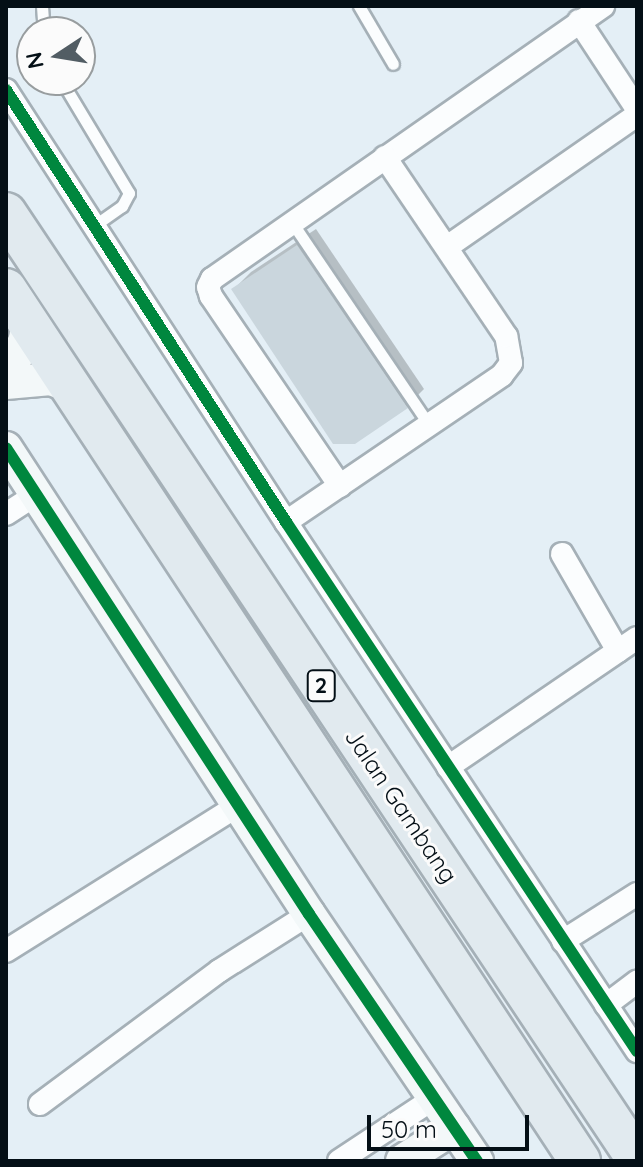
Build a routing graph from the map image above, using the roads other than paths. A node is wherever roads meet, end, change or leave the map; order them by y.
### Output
1 (359, 6) edge
2 (603, 6) edge
3 (579, 21) junction
4 (393, 64) dead end
5 (6, 90) edge
6 (71, 96) edge
7 (637, 109) edge
8 (637, 115) edge
9 (385, 157) junction
10 (6, 213) edge
11 (293, 224) junction
12 (95, 225) junction
13 (447, 247) junction
14 (16, 305) edge
15 (6, 380) edge
16 (71, 387) junction
17 (429, 425) junction
18 (6, 448) edge
19 (340, 486) junction
20 (35, 495) junction
21 (6, 514) edge
22 (286, 522) junction
23 (562, 554) dead end
24 (637, 638) edge
25 (618, 651) junction
26 (448, 767) junction
27 (239, 805) junction
28 (637, 894) edge
29 (309, 914) junction
30 (563, 941) junction
31 (6, 951) edge
32 (637, 982) edge
33 (606, 1005) junction
34 (637, 1051) edge
35 (433, 1099) junction
36 (40, 1104) dead end
37 (454, 1128) junction
38 (637, 1159) edge
39 (339, 1161) edge
40 (402, 1161) edge
41 (477, 1161) edge
42 (580, 1161) edge

1 - 4 lane
2 - 3 street
3 - 7 street
3 - 9 street
5 - 12 street
6 - 12 lane
8 - 13 street
9 - 11 street
9 - 13 street
10 - 38 highway, Jalan Gambang / 2
11 - 17 lane
11 - 19 street
12 - 22 street
13 - 17 street
14 - 15 street
14 - 16 highway, Jalan Gambang / 2
15 - 16 street
16 - 42 highway, Jalan Gambang / 2
17 - 19 street
18 - 20 street
19 - 22 street
20 - 21 street
20 - 27 street
22 - 26 street
23 - 25 street
24 - 25 street
25 - 26 street
26 - 30 street
27 - 29 street
27 - 31 street
28 - 30 street
29 - 35 street
29 - 36 street
30 - 33 street
32 - 33 street
33 - 34 street
35 - 37 street
35 - 39 street
37 - 40 street
37 - 41 street

